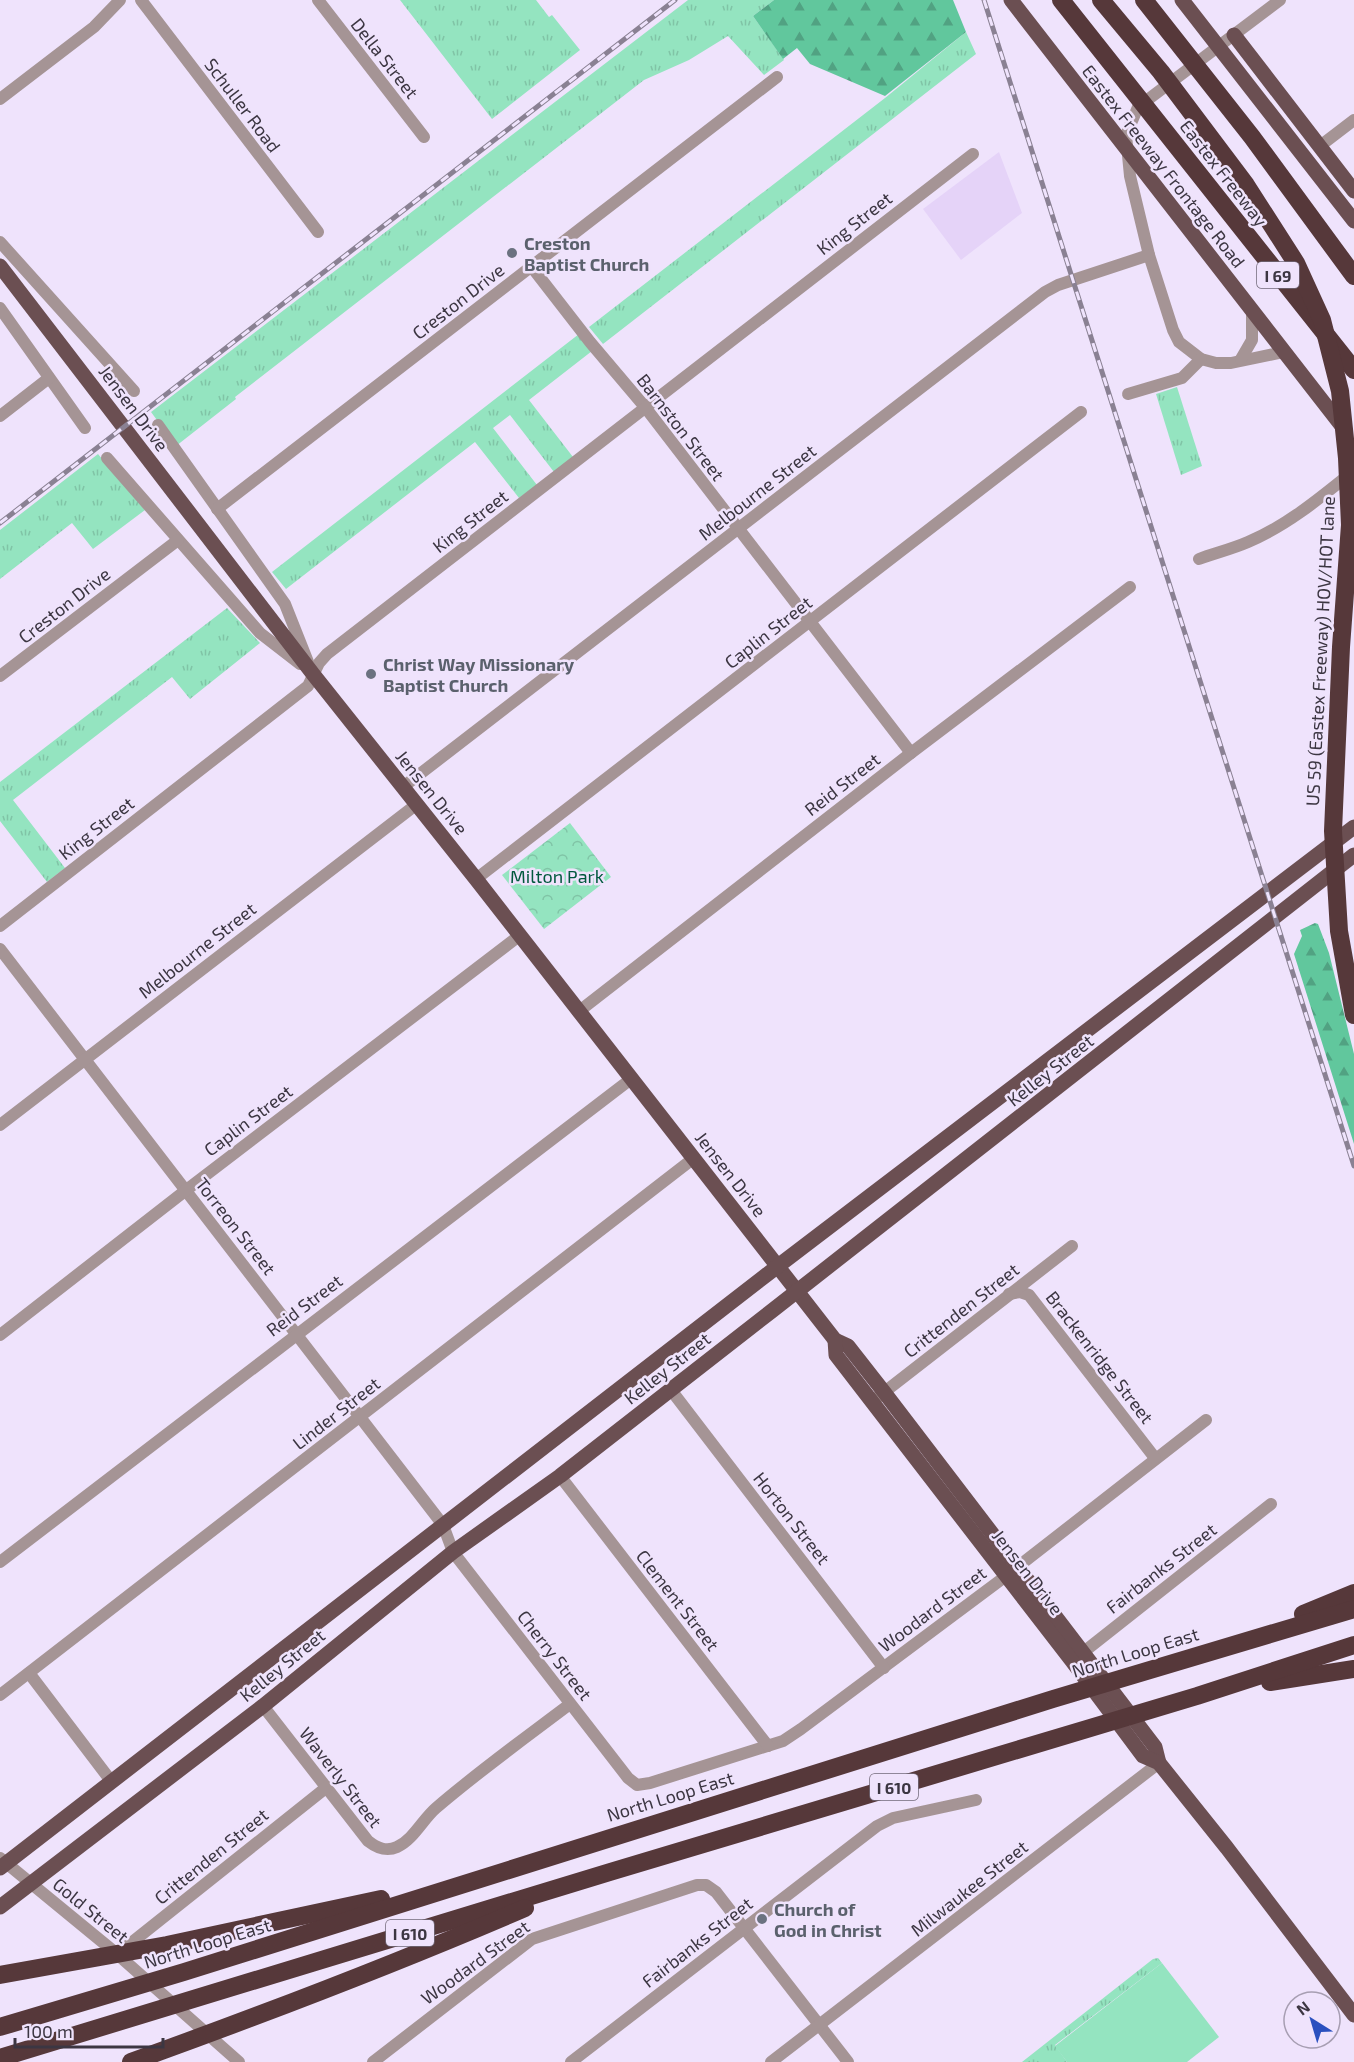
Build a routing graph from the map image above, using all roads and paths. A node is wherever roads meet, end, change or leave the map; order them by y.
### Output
1 (120, 0) edge
2 (141, 0) edge
3 (318, 0) edge
4 (1011, 0) edge
5 (1061, 0) edge
6 (1101, 0) edge
7 (1144, 0) edge
8 (1182, 0) edge
9 (1280, 0) edge
10 (1234, 35) junction
11 (777, 76) dead end
12 (0, 99) edge
13 (1354, 120) edge
14 (424, 137) dead end
15 (1320, 146) junction
16 (973, 154) dead end
17 (1354, 191) edge
18 (1354, 221) edge
19 (318, 232) dead end
20 (0, 242) edge
21 (1149, 255) junction
22 (0, 266) edge
23 (531, 266) junction
24 (1354, 276) edge
25 (0, 308) edge
26 (1252, 310) junction
27 (1284, 352) junction
28 (1201, 359) junction
29 (1241, 359) junction
30 (1354, 370) edge
31 (49, 378) junction
32 (134, 391) dead end
33 (1340, 391) junction
34 (1128, 394) dead end
35 (645, 407) junction
36 (1081, 412) dead end
37 (0, 416) edge
38 (158, 425) dead end
39 (1354, 426) edge
40 (86, 428) dead end
41 (1354, 442) edge
42 (107, 458) dead end
43 (1354, 470) edge
44 (218, 509) junction
45 (738, 529) junction
46 (178, 540) junction
47 (1199, 559) dead end
48 (1130, 587) dead end
49 (810, 622) junction
50 (313, 674) junction
51 (0, 676) edge
52 (911, 753) junction
53 (403, 787) junction
54 (417, 804) junction
55 (1354, 826) edge
56 (1354, 855) edge
57 (476, 879) junction
58 (0, 926) edge
59 (519, 936) junction
60 (0, 949) edge
61 (578, 1012) junction
62 (1354, 1015) edge
63 (85, 1059) junction
64 (631, 1079) junction
65 (0, 1125) edge
66 (694, 1158) junction
67 (185, 1191) junction
68 (1072, 1246) dead end
69 (778, 1266) junction
70 (798, 1291) junction
71 (1008, 1295) junction
72 (297, 1333) junction
73 (0, 1335) edge
74 (671, 1390) junction
75 (878, 1397) junction
76 (360, 1416) junction
77 (1206, 1420) dead end
78 (1155, 1458) junction
79 (560, 1476) junction
80 (1271, 1504) dead end
81 (443, 1525) junction
82 (453, 1552) junction
83 (0, 1562) edge
84 (1012, 1571) junction
85 (1354, 1593) edge
86 (1354, 1609) edge
87 (1354, 1645) edge
88 (1078, 1656) junction
89 (884, 1668) junction
90 (1152, 1669) junction
91 (1354, 1669) edge
92 (29, 1673) junction
93 (0, 1695) edge
94 (1197, 1696) junction
95 (570, 1704) junction
96 (263, 1706) junction
97 (768, 1746) junction
98 (1159, 1763) junction
99 (111, 1781) junction
100 (657, 1781) joint
101 (327, 1787) junction
102 (976, 1800) dead end
103 (2, 1863) edge
104 (610, 1872) junction
105 (485, 1876) junction
106 (31, 1884) junction
107 (0, 1907) edge
108 (744, 1928) junction
109 (117, 1954) junction
110 (0, 1975) edge
111 (1354, 2014) edge
112 (820, 2025) junction
113 (0, 2027) edge
114 (0, 2058) edge
115 (131, 2062) edge
116 (239, 2062) edge
117 (372, 2062) edge
118 (571, 2062) edge
119 (771, 2062) edge
120 (848, 2062) edge

1 - 12 street
2 - 19 street, Schuller Road
3 - 14 street, Della Street
4 - 26 main road, Eastex Freeway Frontage Road
5 - 30 highway, Eastex Freeway / I 69
6 - 33 highway, US 59 (Eastex Freeway) HOV/HOT lane
7 - 24 highway
8 - 18 main road
9 - 10 street
10 - 15 main road
10 - 21 street
11 - 23 street, Creston Drive
13 - 15 street
15 - 17 main road
16 - 35 street, King Street
20 - 32 street
21 - 28 street
21 - 45 street, Melbourne Street
22 - 50 main road, Jensen Drive
23 - 35 street, Barnston Street
23 - 44 street, Creston Drive
25 - 31 street
26 - 27 main road, Eastex Freeway Frontage Road
26 - 29 street
27 - 29 street
27 - 41 main road, Eastex Freeway Frontage Road
28 - 29 street
28 - 34 street
31 - 37 street
31 - 40 street
33 - 39 highway
33 - 62 highway, US 59 (Eastex Freeway) HOV/HOT lane
35 - 45 street, Barnston Street
35 - 50 street, King Street
36 - 49 street, Caplin Street
38 - 44 street
42 - 46 street
43 - 47 street
44 - 50 street
45 - 49 street, Barnston Street
45 - 53 street, Melbourne Street
46 - 50 street
46 - 51 street, Creston Drive
48 - 52 street, Reid Street
49 - 52 street, Barnston Street
49 - 57 street, Caplin Street
50 - 53 main road, Jensen Drive
50 - 58 street, King Street
52 - 61 street, Reid Street
53 - 54 main road, Jensen Drive
54 - 57 main road, Jensen Drive
54 - 63 street, Melbourne Street
55 - 69 main road, Kelley Street
56 - 70 main road, Kelley Street
57 - 59 main road, Jensen Drive
59 - 61 main road, Jensen Drive
59 - 67 street, Caplin Street
60 - 63 street, Torreon Street
61 - 64 main road, Jensen Drive
63 - 65 street, Melbourne Street
63 - 67 street, Torreon Street
64 - 66 main road, Jensen Drive
64 - 72 street, Reid Street
66 - 69 main road, Jensen Drive
66 - 76 street, Linder Street
67 - 72 street, Torreon Street
67 - 73 street, Caplin Street
68 - 71 street, Crittenden Street
69 - 70 main road, Jensen Drive
69 - 81 main road, Kelley Street
70 - 74 main road, Kelley Street
70 - 75 main road, Jensen Drive
71 - 75 street, Crittenden Street
71 - 78 street, Brackenridge Street
72 - 76 street, Torreon Street
72 - 83 street, Reid Street
74 - 79 main road, Kelley Street
74 - 89 street, Horton Street
75 - 84 main road, Jensen Drive
76 - 81 street, Torreon Street
76 - 92 street, Linder Street
77 - 78 street, Woodard Street
78 - 84 street, Woodard Street
79 - 82 main road, Kelley Street
79 - 97 street, Clement Street
80 - 88 street, Fairbanks Street
81 - 82 street, Cherry Street
81 - 99 main road, Kelley Street
82 - 95 street, Cherry Street
82 - 96 main road, Kelley Street
84 - 88 main road, Jensen Drive
84 - 89 street, Woodard Street
85 - 90 highway
86 - 90 highway, North Loop East / I 610
87 - 94 highway, I 610
88 - 98 main road, Jensen Drive
89 - 97 street, Woodard Street
90 - 105 highway, North Loop East / I 610
91 - 94 highway
92 - 93 street, Linder Street
92 - 99 street
94 - 104 highway, I 610
95 - 100 street, Cherry Street
95 - 101 street, Waverly Street
96 - 101 street, Waverly Street
96 - 106 main road, Kelley Street
97 - 100 street, Woodard Street
98 - 111 main road, Jensen Drive
98 - 112 street, Milwaukee Street
99 - 103 main road, Kelley Street
101 - 109 street, Crittenden Street
102 - 108 street, Fairbanks Street
103 - 106 street, Gold Street
104 - 114 highway, I 610
104 - 115 highway
105 - 110 highway
105 - 113 highway, North Loop East / I 610
106 - 107 main road, Kelley Street
106 - 109 street, Gold Street
108 - 112 street
108 - 117 street, Woodard Street
108 - 118 street, Fairbanks Street
109 - 116 street, Gold Street
112 - 119 street, Milwaukee Street
112 - 120 street

